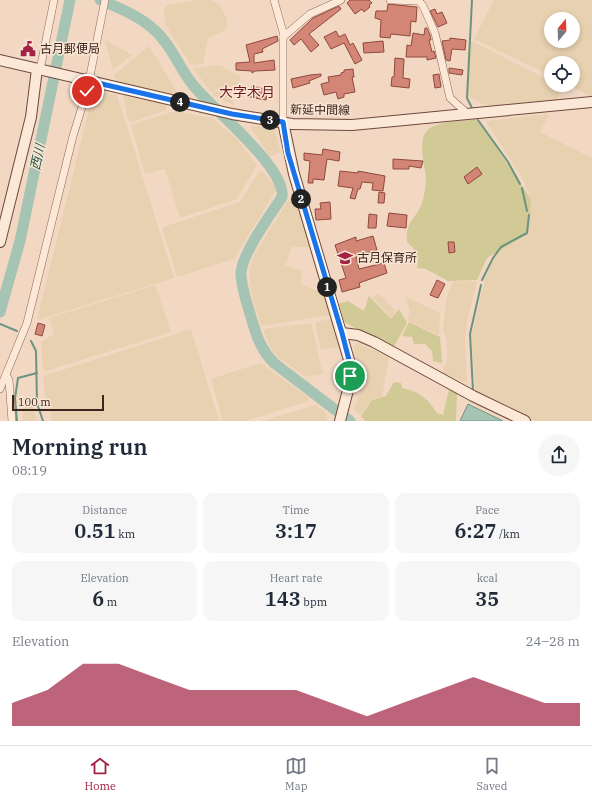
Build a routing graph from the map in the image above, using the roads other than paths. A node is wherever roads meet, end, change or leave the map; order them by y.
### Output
1 (54, 0) edge
2 (105, 0) edge
3 (274, 0) edge
4 (341, 0) edge
5 (390, 0) edge
6 (283, 37) junction
7 (0, 60) edge
8 (42, 70) junction
9 (87, 81) junction
10 (592, 102) edge
11 (468, 114) junction
12 (283, 122) junction
13 (0, 242) edge
14 (342, 333) junction
15 (6, 374) junction
16 (0, 389) edge
17 (340, 420) edge
18 (12, 421) edge
19 (525, 421) edge

1 - 8 street
2 - 9 street
3 - 6 street
4 - 6 street
5 - 11 street
6 - 12 street
7 - 8 main road, 新延中間線
8 - 9 main road, 新延中間線
8 - 13 main road
9 - 12 main road, 新延中間線
9 - 15 street
10 - 11 main road, 新延中間線
11 - 12 main road, 新延中間線
12 - 14 main road
14 - 17 main road
14 - 19 main road
15 - 16 street
15 - 18 street

